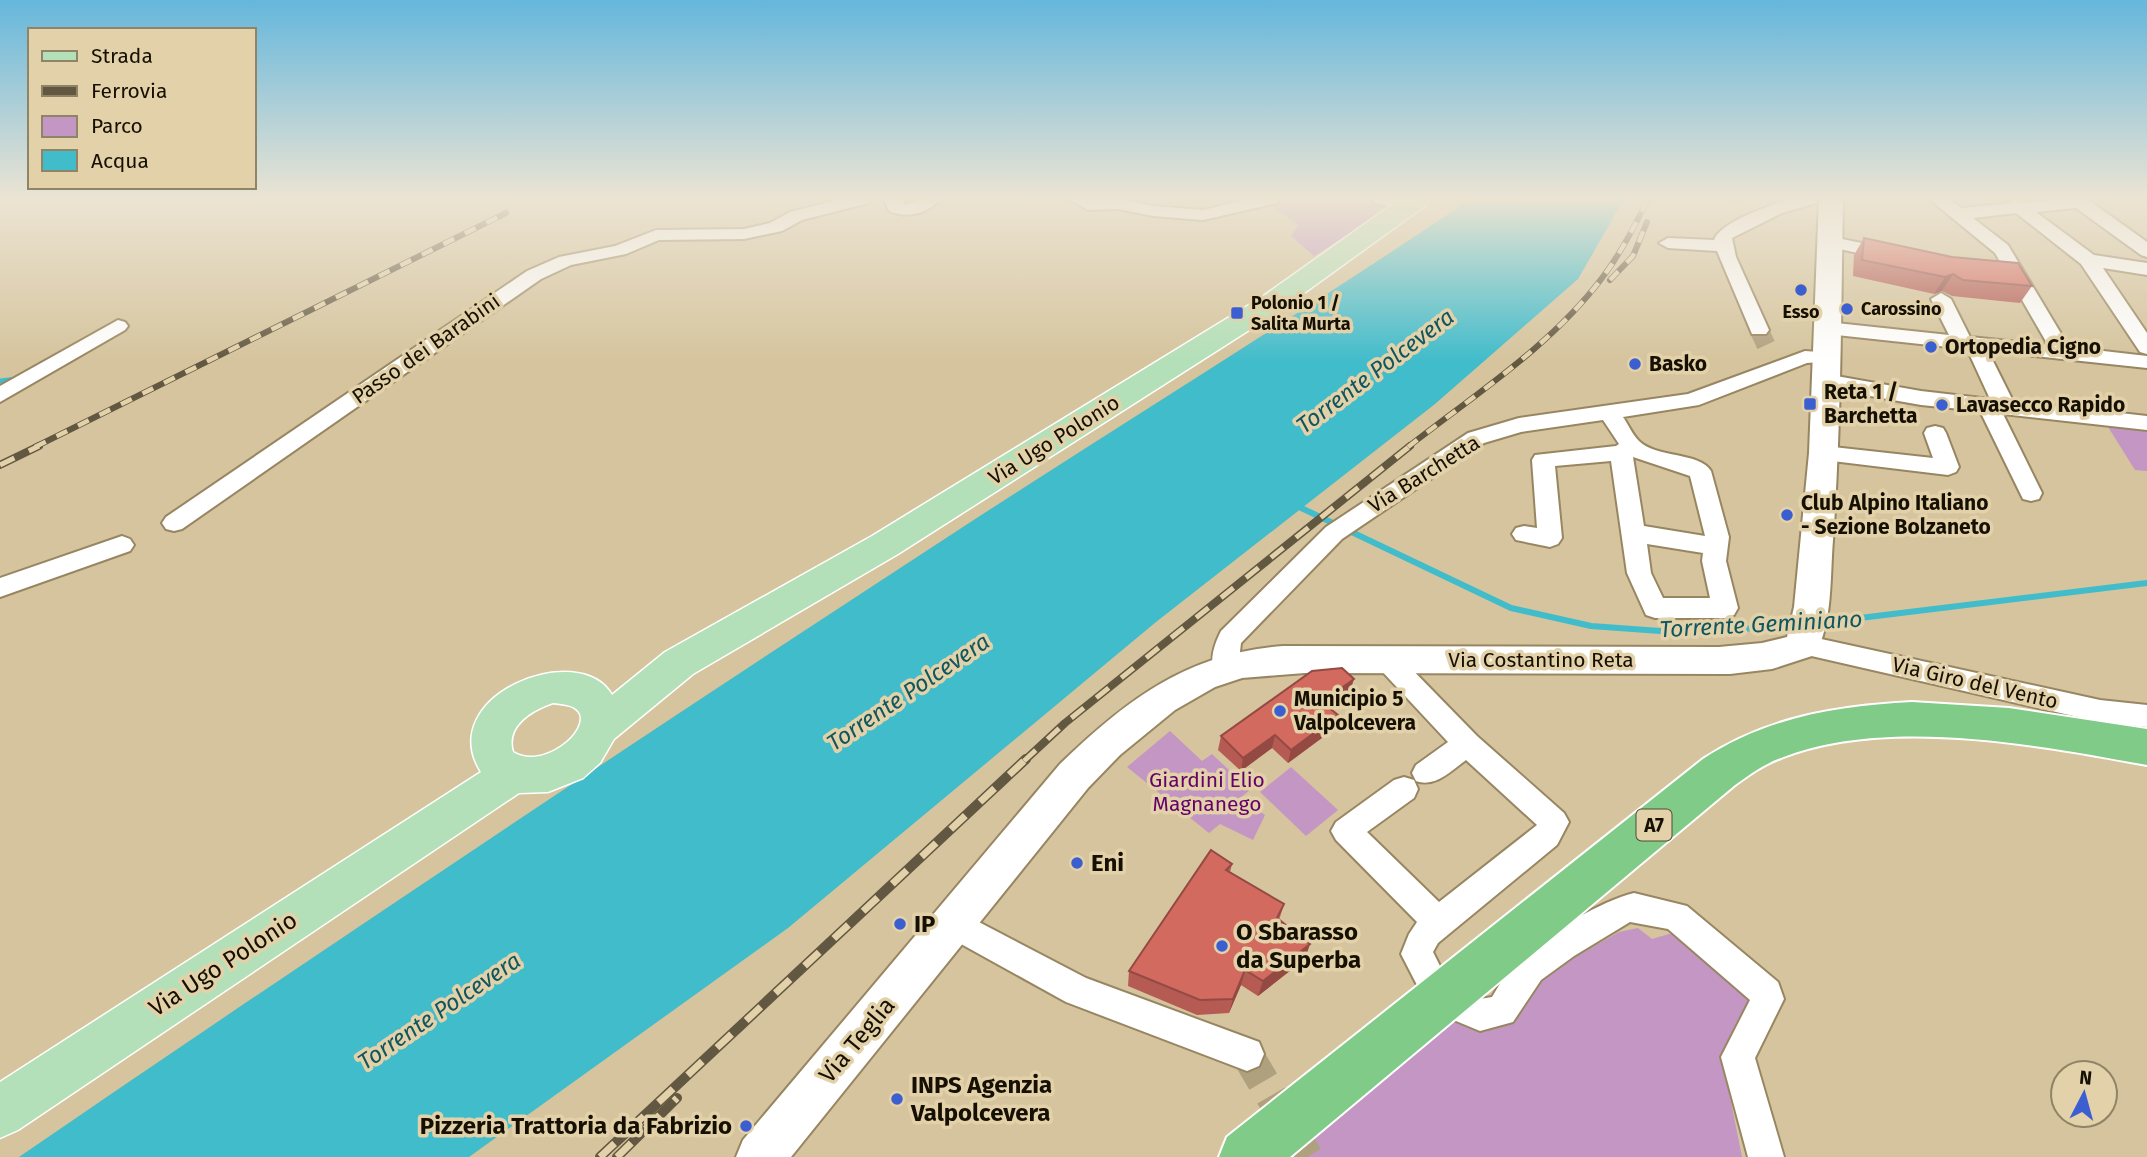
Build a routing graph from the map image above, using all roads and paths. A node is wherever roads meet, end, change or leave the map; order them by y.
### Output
1 (602, 253) edge
2 (1336, 253) edge
3 (1727, 253) edge
4 (1830, 253) edge
5 (1896, 253) edge
6 (2003, 253) edge
7 (2079, 253) edge
8 (1903, 257) edge
9 (2088, 260) junction
10 (2147, 269) edge
11 (1992, 270) edge
12 (2017, 272) junction
13 (1941, 299) dead end
14 (118, 326) dead end
15 (1827, 328) junction
16 (1759, 330) tunnel mouth
17 (1969, 344) junction
18 (2147, 348) edge
19 (2062, 353) junction
20 (2147, 362) edge
21 (1826, 369) junction
22 (0, 394) edge
23 (1996, 407) junction
24 (1608, 411) junction
25 (2147, 423) edge
26 (1935, 433) dead end
27 (1626, 449) junction
28 (1824, 453) junction
29 (2031, 493) dead end
30 (174, 523) dead end
31 (1633, 533) junction
32 (1524, 534) dead end
33 (122, 545) dead end
34 (1716, 546) junction
35 (0, 588) edge
36 (1807, 630) junction
37 (1387, 660) junction
38 (1225, 669) junction
39 (592, 709) junction
40 (2147, 716) edge
41 (1467, 744) junction
42 (2147, 747) edge
43 (502, 764) junction
44 (1438, 922) junction
45 (954, 924) junction
46 (1428, 974) dead end
47 (1468, 1010) dead end
48 (1247, 1054) tunnel mouth
49 (0, 1112) edge
50 (760, 1157) edge
51 (1247, 1157) edge
52 (1766, 1157) edge

1 - 30 street, Passo dei Barabini
2 - 39 main road, Via Ugo Polonio
3 - 16 street
4 - 15 main road
5 - 8 street
6 - 12 street
7 - 9 street
9 - 10 street
9 - 18 street
11 - 12 street
12 - 19 street
13 - 17 street
14 - 22 street
15 - 17 street
15 - 21 main road
17 - 19 street
17 - 23 street
19 - 20 street
21 - 23 street, Via Barchetta
21 - 24 street, Via Barchetta
21 - 28 main road
23 - 25 street, Via Barchetta
23 - 29 street
24 - 27 street
24 - 38 street, Via Barchetta
26 - 28 street
27 - 31 street
27 - 32 street
27 - 34 street
28 - 36 main road
31 - 34 street
31 - 34 street
33 - 35 street
36 - 37 main road, Via Costantino Reta
36 - 40 street, Via Giro del Vento
37 - 38 main road, Via Costantino Reta
37 - 41 street
38 - 45 main road, Via Costantino Reta
39 - 43 main road, Via Ugo Polonio
39 - 43 main road
41 - 44 street
41 - 44 street
42 - 51 highway, A7
43 - 49 main road, Via Ugo Polonio
44 - 46 street
45 - 48 street
45 - 50 main road, Via Teglia
47 - 52 street

